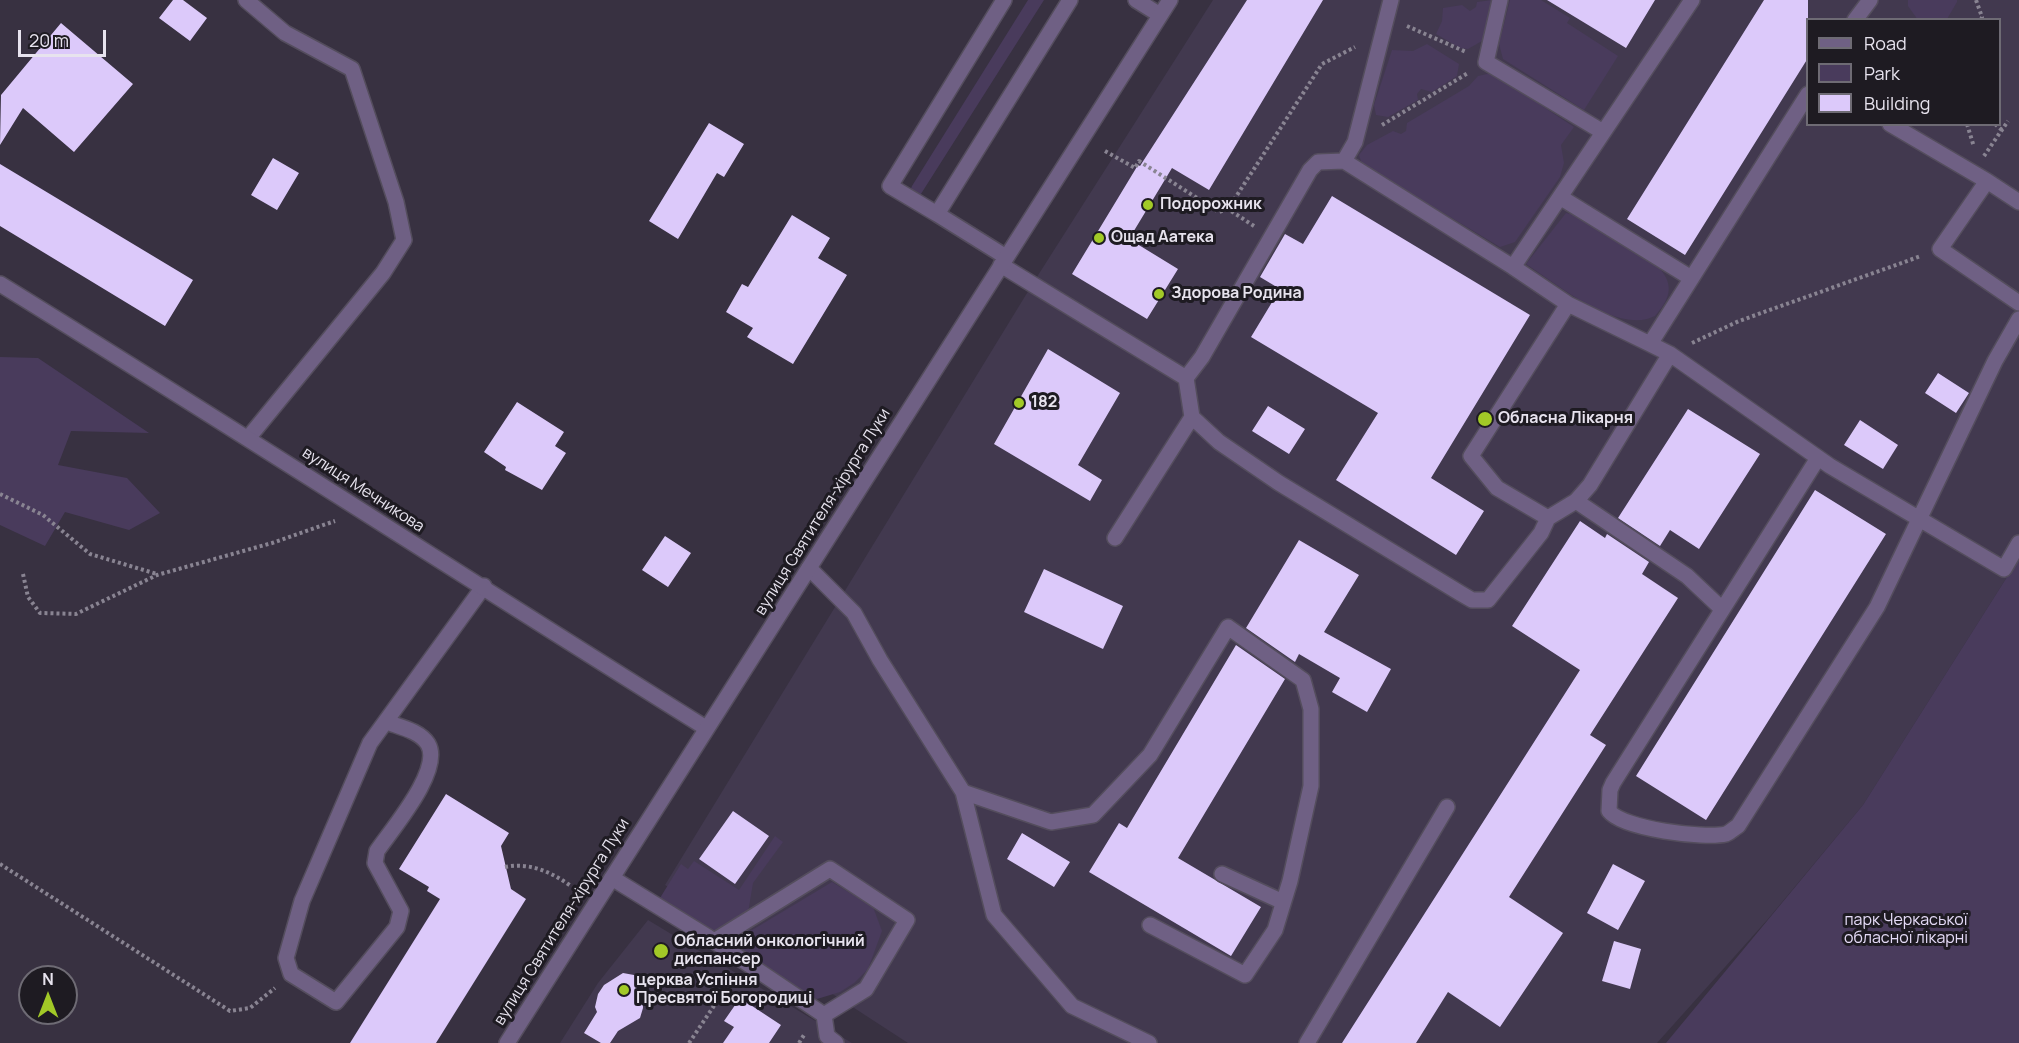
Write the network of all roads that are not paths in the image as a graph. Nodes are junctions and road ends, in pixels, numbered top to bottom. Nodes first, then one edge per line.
1 (246, 0) edge
2 (1004, 0) edge
3 (1070, 0) edge
4 (1136, 0) edge
5 (1170, 0) edge
6 (1391, 0) edge
7 (1500, 0) edge
8 (1692, 0) edge
9 (1870, 0) edge
10 (1160, 15) junction
11 (1856, 18) edge
12 (1806, 97) edge
13 (1893, 126) edge
14 (1603, 132) junction
15 (1344, 161) junction
16 (1987, 181) junction
17 (1560, 197) junction
18 (2019, 202) edge
19 (936, 214) junction
20 (1004, 261) junction
21 (1513, 267) junction
22 (1691, 278) junction
23 (0, 284) edge
24 (2019, 303) edge
25 (1568, 304) junction
26 (2019, 319) edge
27 (1650, 345) junction
28 (1670, 354) junction
29 (1186, 378) junction
30 (1192, 417) junction
31 (249, 437) junction
32 (1818, 458) junction
33 (1576, 501) junction
34 (1548, 518) junction
35 (1920, 519) junction
36 (1115, 538) dead end
37 (2019, 543) edge
38 (809, 568) junction
39 (484, 586) junction
40 (1722, 609) junction
41 (387, 722) junction
42 (706, 728) junction
43 (963, 792) junction
44 (1447, 807) dead end
45 (1222, 874) dead end
46 (612, 878) junction
47 (1283, 902) junction
48 (1150, 925) dead end
49 (714, 941) junction
50 (824, 1015) junction
51 (507, 1043) edge
52 (836, 1043) edge
53 (1149, 1043) edge
54 (1307, 1043) edge

1 - 31 street
2 - 19 street
3 - 19 street
4 - 10 street
5 - 10 street, вулиця Святителя-хірурга Луки
6 - 15 street
7 - 14 street
8 - 14 street
9 - 11 street
10 - 20 street, вулиця Святителя-хірурга Луки
12 - 22 street
13 - 16 street
14 - 17 street
15 - 21 street
15 - 29 street
16 - 18 street
16 - 24 street
17 - 21 street
17 - 22 street
19 - 20 street
20 - 29 street
20 - 38 street, вулиця Святителя-хірурга Луки
21 - 25 street
22 - 27 street
23 - 31 street, вулиця Мечникова
25 - 27 street
25 - 34 street
26 - 35 street
27 - 28 street
28 - 32 street
28 - 33 street
29 - 30 street
30 - 34 street
30 - 36 street
31 - 39 street, вулиця Мечникова
32 - 35 street
32 - 40 street
33 - 34 street
33 - 40 street
35 - 37 street
35 - 40 street
38 - 42 street, вулиця Святителя-хірурга Луки
38 - 43 street
39 - 41 street
39 - 42 street, вулиця Мечникова
41 - 41 street
42 - 46 street, вулиця Святителя-хірурга Луки
43 - 47 street
43 - 53 street
44 - 54 street
45 - 47 street
46 - 49 street
46 - 51 street, вулиця Святителя-хірурга Луки
47 - 48 street
49 - 50 street
49 - 50 street
50 - 52 street

